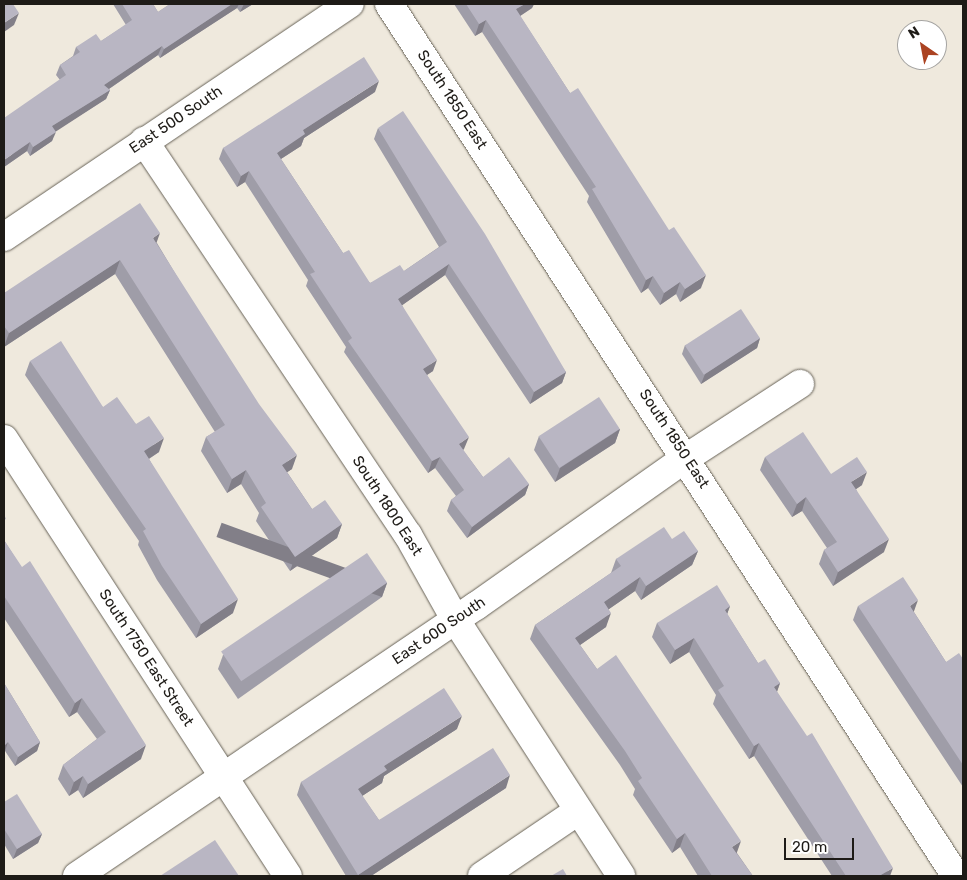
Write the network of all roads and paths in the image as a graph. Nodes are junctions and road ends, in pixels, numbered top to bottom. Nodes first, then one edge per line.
1 (350, 4) edge
2 (389, 4) edge
3 (144, 141) junction
4 (4, 237) edge
5 (800, 384) dead end
6 (4, 439) edge
7 (686, 458) junction
8 (455, 620) junction
9 (224, 778) junction
10 (578, 811) junction
11 (77, 876) edge
12 (288, 876) edge
13 (482, 876) edge
14 (621, 876) edge
15 (956, 876) edge

1 - 3 street, East 500 South
2 - 7 street, South 1850 East
3 - 4 street, East 500 South
3 - 8 street, South 1800 East
5 - 7 street, East 600 South
6 - 9 street, South 1750 East Street
7 - 8 street, East 600 South
7 - 15 street, South 1850 East
8 - 9 street, East 600 South
8 - 10 street, South 1800 East
9 - 11 street, East 600 South
9 - 12 street, South 1750 East Street
10 - 13 street
10 - 14 street, South 1800 East

